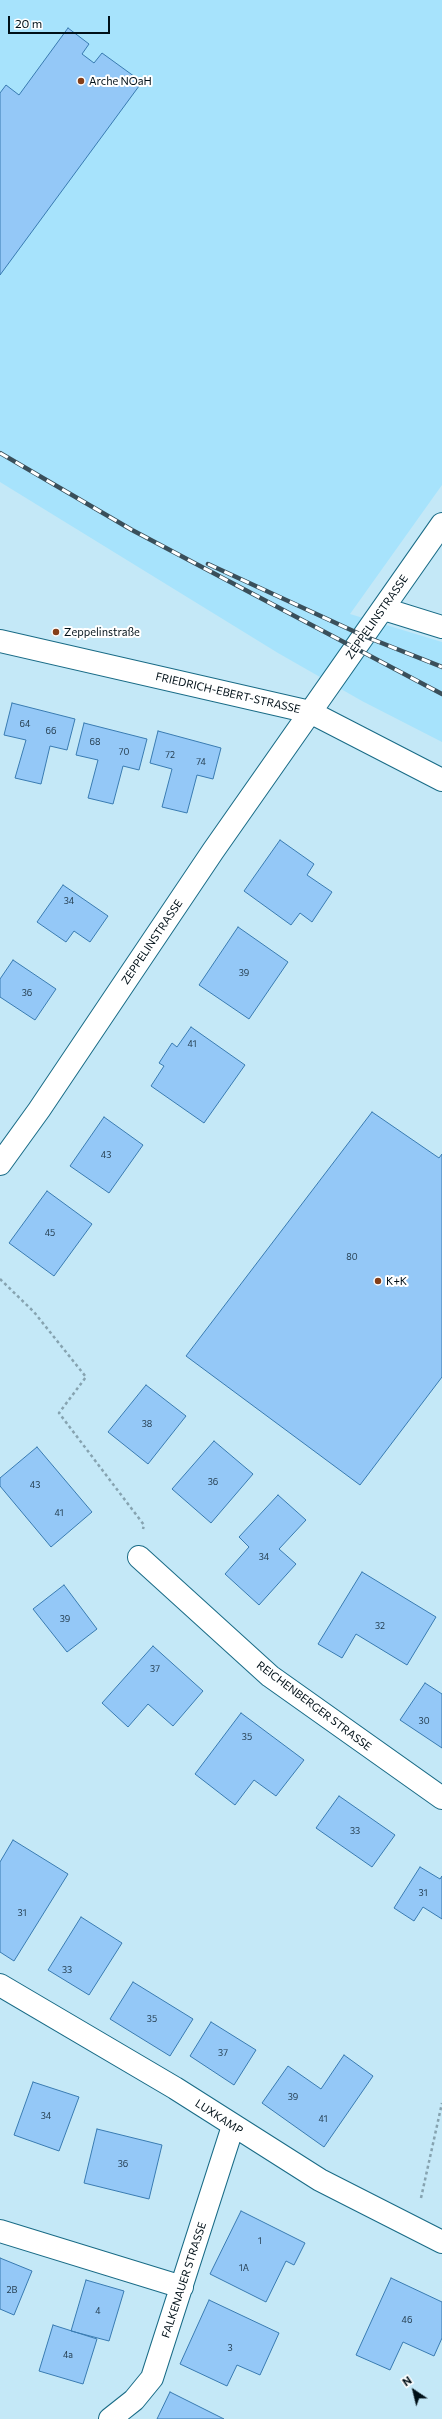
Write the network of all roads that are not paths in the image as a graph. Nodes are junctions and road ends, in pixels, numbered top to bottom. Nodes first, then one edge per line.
1 (442, 524) edge
2 (384, 608) junction
3 (442, 627) edge
4 (0, 641) edge
5 (310, 712) junction
6 (442, 780) edge
7 (0, 1164) edge
8 (139, 1557) road end
9 (442, 1798) edge
10 (0, 1985) edge
11 (233, 2126) junction
12 (0, 2231) edge
13 (442, 2242) edge
14 (182, 2287) junction
15 (110, 2419) edge

1 - 2 street, ZEPPELINSTRASSE
2 - 3 street
2 - 5 street, ZEPPELINSTRASSE
4 - 5 street, FRIEDRICH-EBERT-STRASSE
5 - 6 street, FRIEDRICH-EBERT-STRASSE
5 - 7 street, ZEPPELINSTRASSE
8 - 9 street, REICHENBERGER STRASSE
10 - 11 street, LUXKAMP
11 - 13 street, LUXKAMP
11 - 14 street, FALKENAUER STRASSE
12 - 14 street
14 - 15 street, FALKENAUER STRASSE

